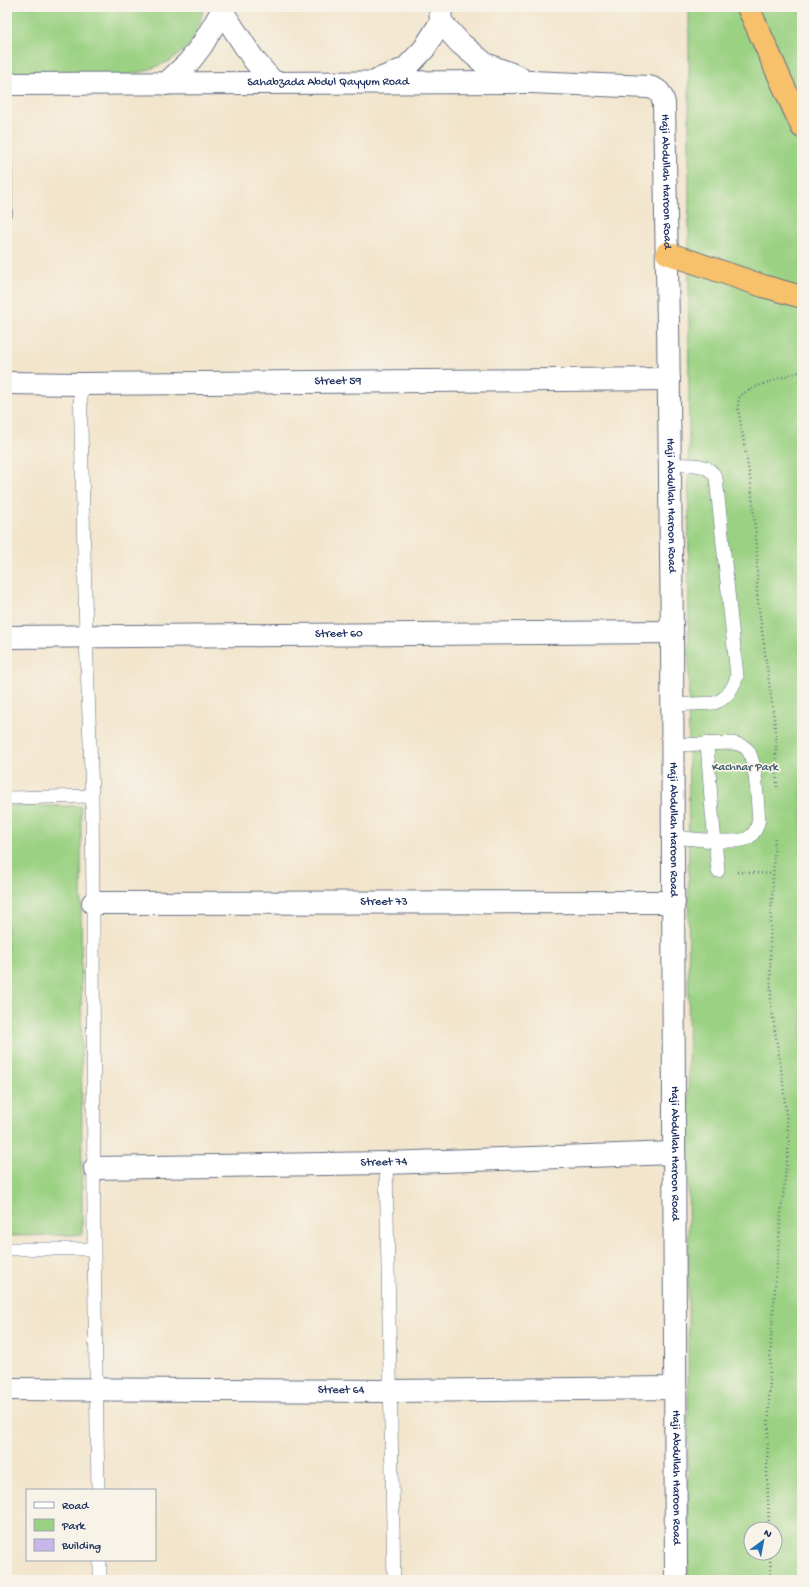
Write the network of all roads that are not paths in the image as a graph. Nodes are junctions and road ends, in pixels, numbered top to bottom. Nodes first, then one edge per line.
1 (748, 7) edge
2 (222, 9) edge
3 (440, 14) edge
4 (531, 82) junction
5 (274, 83) junction
6 (369, 83) junction
7 (7, 84) edge
8 (166, 84) junction
9 (648, 87) joint
10 (802, 126) edge
11 (667, 253) junction
12 (802, 297) edge
13 (669, 379) junction
14 (7, 383) edge
15 (80, 384) junction
16 (670, 465) junction
17 (672, 632) junction
18 (7, 636) edge
19 (86, 636) junction
20 (672, 705) junction
21 (707, 743) junction
22 (672, 745) junction
23 (92, 796) junction
24 (7, 798) edge
25 (673, 837) junction
26 (715, 841) junction
27 (718, 871) road end
28 (674, 902) junction
29 (94, 903) junction
30 (674, 1153) junction
31 (386, 1163) junction
32 (94, 1168) junction
33 (7, 1249) edge
34 (94, 1249) junction
35 (674, 1388) junction
36 (7, 1389) edge
37 (96, 1390) junction
38 (391, 1390) junction
39 (98, 1489) edge
40 (100, 1561) edge
41 (100, 1580) edge
42 (394, 1580) edge
43 (676, 1580) edge

1 - 10 highway
2 - 5 street
2 - 8 street
3 - 4 street
3 - 6 street
4 - 6 street, Sahabzada Abdul Qayyum Road
4 - 9 street, Sahabzada Abdul Qayyum Road
5 - 6 street, Sahabzada Abdul Qayyum Road
5 - 8 street, Sahabzada Abdul Qayyum Road
7 - 8 street, Sahabzada Abdul Qayyum Road
9 - 11 street, Haji Abdullah Haroon Road
11 - 12 highway
11 - 13 street, Haji Abdullah Haroon Road
13 - 15 street, Street 59
13 - 16 street, Haji Abdullah Haroon Road
14 - 15 street, Street 59
15 - 19 lane
16 - 17 street, Haji Abdullah Haroon Road
16 - 20 lane
17 - 19 street, Street 60
17 - 20 street, Haji Abdullah Haroon Road
18 - 19 street, Street 60
19 - 23 lane
20 - 22 street, Haji Abdullah Haroon Road
21 - 22 lane
21 - 26 lane
21 - 26 lane
22 - 25 street, Haji Abdullah Haroon Road
23 - 24 lane
23 - 29 lane
25 - 26 lane
25 - 28 street, Haji Abdullah Haroon Road
26 - 27 lane
28 - 29 street, Street 73
28 - 30 street, Haji Abdullah Haroon Road
29 - 32 lane
30 - 31 street, Street 74
30 - 35 street, Haji Abdullah Haroon Road
31 - 32 street, Street 74
31 - 38 lane
32 - 34 lane
33 - 34 lane
34 - 37 lane
35 - 38 street, Street 64
35 - 43 street, Haji Abdullah Haroon Road
36 - 37 street, Street 64
37 - 38 street, Street 64
37 - 39 lane
38 - 42 lane
40 - 41 lane

